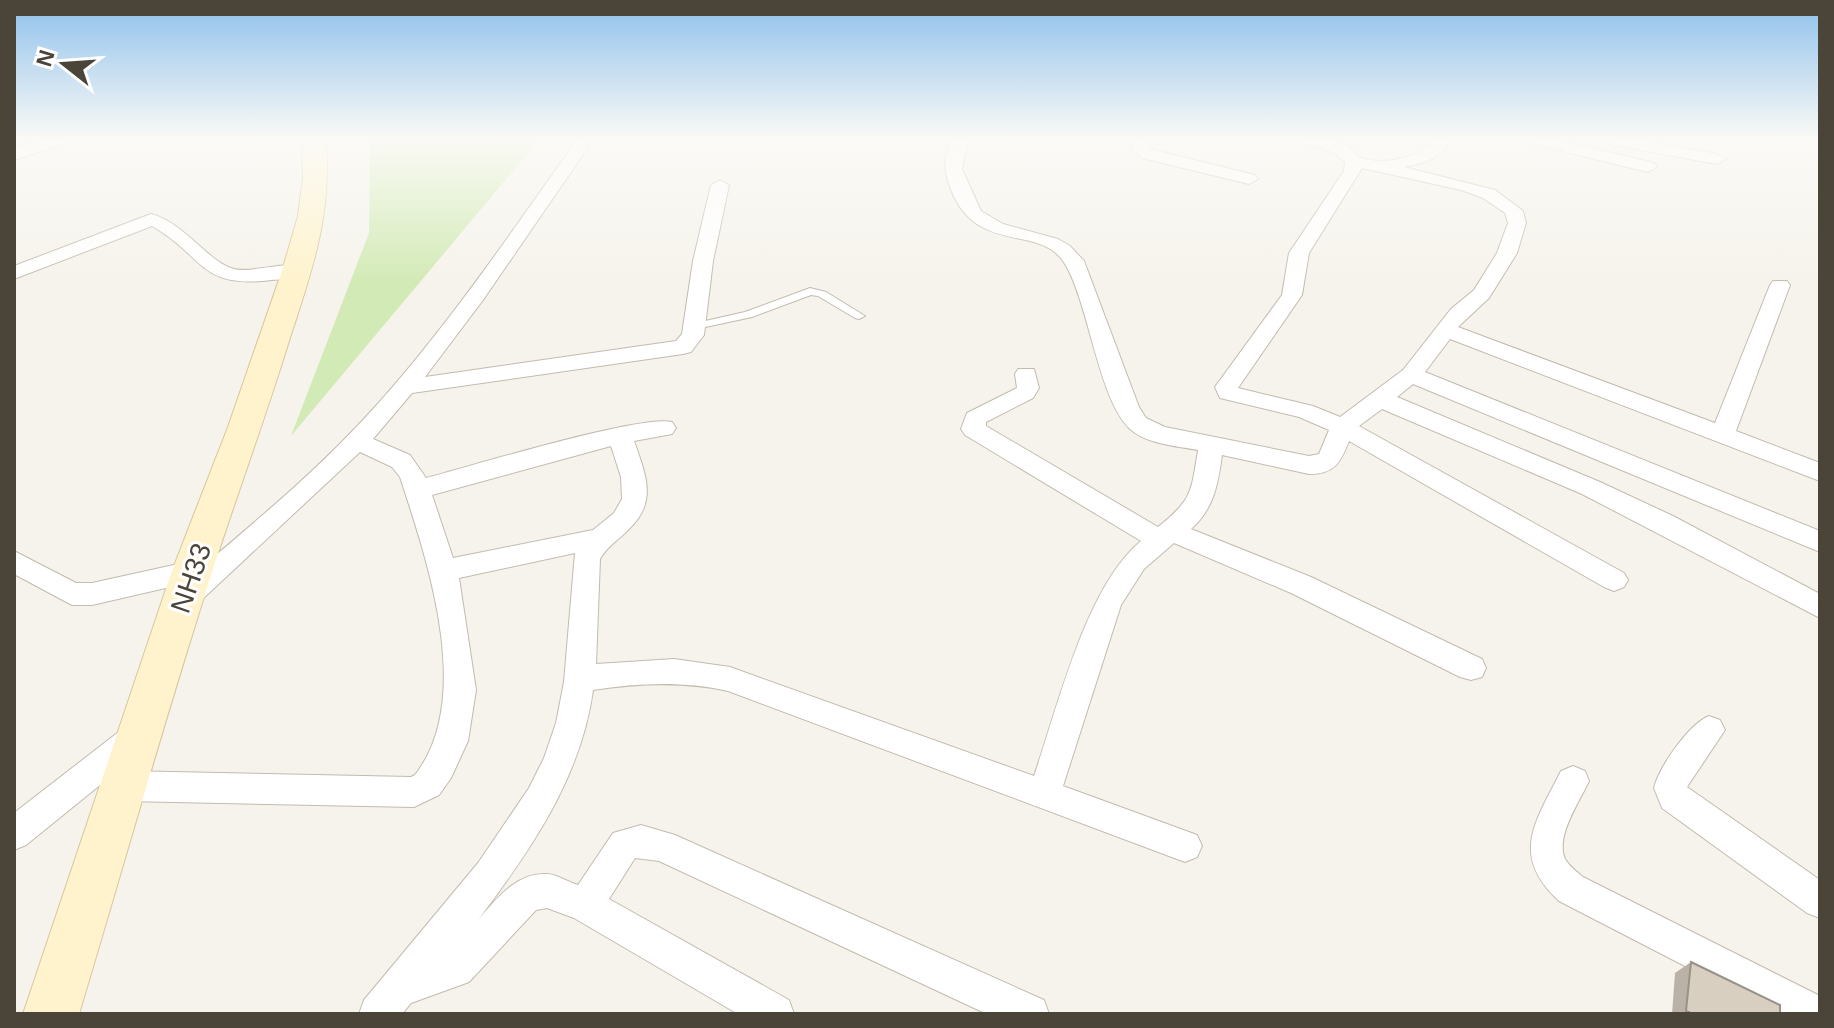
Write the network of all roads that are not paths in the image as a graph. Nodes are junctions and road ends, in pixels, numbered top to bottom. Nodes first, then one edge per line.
1 (315, 188) edge
2 (551, 188) edge
3 (719, 188) edge
4 (960, 188) edge
5 (1342, 188) edge
6 (1464, 188) edge
7 (297, 271) junction
8 (14, 273) edge
9 (1780, 285) dead end
10 (859, 316) dead end
11 (696, 326) junction
12 (1446, 330) junction
13 (1026, 374) dead end
14 (1411, 375) junction
15 (405, 387) junction
16 (1380, 399) junction
17 (1342, 427) junction
18 (664, 428) dead end
19 (1723, 434) junction
20 (620, 436) junction
21 (356, 442) junction
22 (1211, 446) junction
23 (1820, 472) edge
24 (419, 489) junction
25 (1167, 537) junction
26 (600, 539) junction
27 (1820, 542) edge
28 (14, 561) edge
29 (444, 571) junction
30 (1614, 580) dead end
31 (187, 585) junction
32 (1820, 607) edge
33 (1471, 668) dead end
34 (581, 679) junction
35 (1709, 730) dead end
36 (141, 732) junction
37 (1573, 781) dead end
38 (125, 786) junction
39 (1044, 795) junction
40 (14, 834) edge
41 (1185, 846) dead end
42 (1820, 901) edge
43 (585, 905) junction
44 (389, 1000) edge
45 (51, 1014) edge
46 (775, 1014) edge
47 (1030, 1014) edge
48 (1814, 1014) edge

1 - 7 main road, NH33
2 - 15 street
3 - 11 street
4 - 22 street
5 - 17 street
6 - 12 street
7 - 8 street
7 - 31 main road, NH33
9 - 19 street
10 - 11 lane
11 - 15 street
12 - 14 street
12 - 19 street
13 - 25 street
14 - 16 street
14 - 27 street
15 - 21 street
16 - 17 street
16 - 32 street
17 - 22 street
17 - 30 street
18 - 20 street
19 - 23 street
20 - 24 street
20 - 26 street
21 - 24 street
21 - 31 street
22 - 25 street
24 - 29 street
25 - 33 street
25 - 39 street
26 - 29 street
26 - 34 street
28 - 31 street
29 - 38 street
31 - 36 main road, NH33
34 - 39 street
34 - 44 street
35 - 42 street
36 - 38 main road, NH33
36 - 40 street
37 - 48 street
38 - 45 main road, NH33
39 - 41 street
43 - 44 street
43 - 46 street
43 - 47 street

